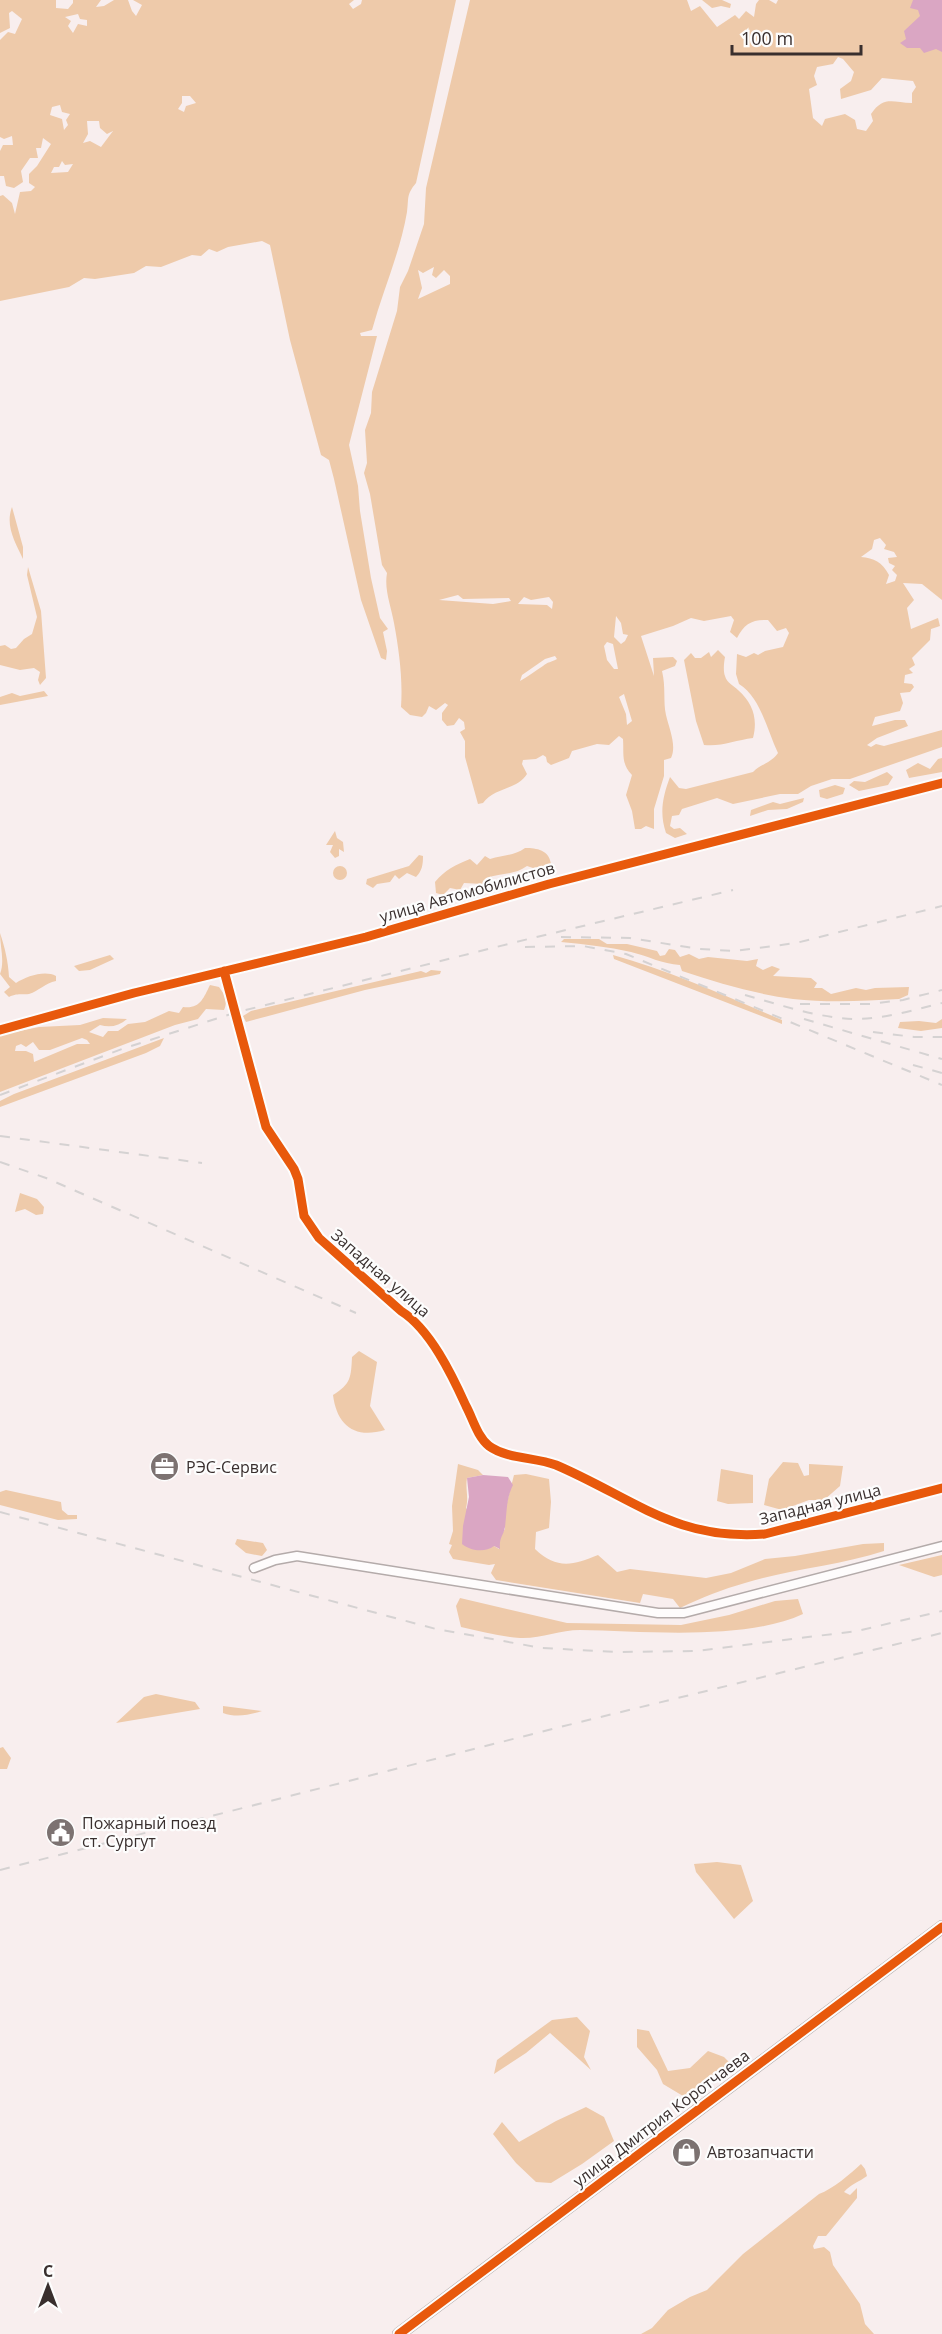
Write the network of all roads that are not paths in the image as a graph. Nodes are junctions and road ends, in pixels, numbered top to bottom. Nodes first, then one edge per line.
1 (942, 783) edge
2 (224, 971) junction
3 (0, 1030) edge
4 (942, 1488) edge
5 (942, 1545) edge
6 (254, 1568) dead end
7 (942, 1927) edge
8 (399, 2334) edge

1 - 2 street, улица Автомобилистов
2 - 3 street, улица Автомобилистов
2 - 4 street, Западная улица
5 - 6 street
7 - 8 street, улица Дмитрия Коротчаева

